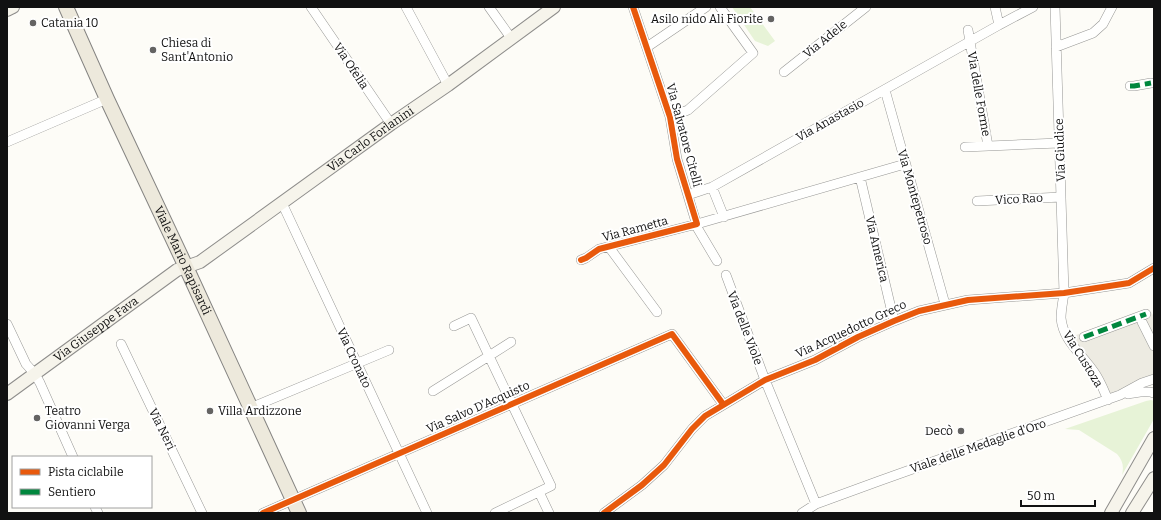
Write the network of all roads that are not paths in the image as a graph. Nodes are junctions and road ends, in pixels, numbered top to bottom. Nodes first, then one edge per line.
1 (13, 7) edge
2 (66, 7) edge
3 (311, 7) edge
4 (406, 7) edge
5 (489, 7) edge
6 (554, 7) edge
7 (633, 7) edge
8 (706, 7) edge
9 (720, 7) edge
10 (866, 7) edge
11 (996, 7) edge
12 (1033, 7) edge
13 (1055, 7) edge
14 (1112, 7) edge
15 (7, 10) edge
16 (999, 25) junction
17 (968, 30) dead end
18 (512, 38) junction
19 (970, 42) junction
20 (647, 47) junction
21 (1056, 47) junction
22 (784, 72) dead end
23 (1151, 83) dead end
24 (448, 86) junction
25 (1130, 86) dead end
26 (885, 90) junction
27 (108, 99) junction
28 (670, 117) junction
29 (391, 124) junction
30 (7, 142) edge
31 (1060, 143) junction
32 (988, 146) junction
33 (965, 147) dead end
34 (905, 164) junction
35 (860, 177) junction
36 (712, 187) junction
37 (688, 195) junction
38 (1061, 197) junction
39 (977, 202) dead end
40 (282, 203) junction
41 (724, 217) junction
42 (697, 224) junction
43 (609, 247) junction
44 (580, 260) dead end
45 (718, 261) dead end
46 (186, 267) junction
47 (1154, 268) edge
48 (726, 275) dead end
49 (1064, 293) junction
50 (945, 304) junction
51 (657, 312) dead end
52 (894, 320) junction
53 (7, 324) edge
54 (454, 326) dead end
55 (1084, 337) dead end
56 (511, 342) dead end
57 (121, 344) dead end
58 (1154, 346) edge
59 (389, 350) dead end
60 (489, 356) junction
61 (356, 364) junction
62 (35, 374) junction
63 (1154, 379) edge
64 (765, 380) junction
65 (433, 391) dead end
66 (1154, 393) edge
67 (7, 394) edge
68 (1120, 395) junction
69 (1108, 400) junction
70 (512, 403) junction
71 (723, 404) junction
72 (250, 408) junction
73 (1154, 438) edge
74 (399, 454) junction
75 (73, 456) edge
76 (1154, 479) edge
77 (539, 492) junction
78 (292, 500) junction
79 (816, 504) junction
80 (202, 513) edge
81 (262, 513) edge
82 (299, 513) edge
83 (427, 513) edge
84 (495, 513) edge
85 (549, 513) edge
86 (604, 513) edge
87 (802, 513) edge
88 (1111, 513) edge
89 (1132, 513) edge

1 - 15 street
2 - 27 main road, Viale Mario Rapisardi
3 - 29 street, Via Ofelia
4 - 24 street
5 - 18 street
6 - 18 street, Via Carlo Forlanini
7 - 20 street, Via Salvatore Citelli
8 - 20 street
9 - 28 street
10 - 22 street, Via Adele
11 - 16 street
12 - 16 street, Via Anastasio
13 - 21 street, Via Giudice
14 - 21 street
16 - 19 street, Via Anastasio
17 - 19 street
18 - 24 street, Via Carlo Forlanini
19 - 26 street, Via Anastasio
19 - 32 street, Via delle Forme
20 - 28 street, Via Salvatore Citelli
21 - 31 street, Via Giudice
23 - 25 street
24 - 29 street, Via Carlo Forlanini
26 - 34 street, Via Montepetroso
26 - 36 street, Via Anastasio
27 - 30 street
27 - 46 main road, Viale Mario Rapisardi
28 - 37 street, Via Salvatore Citelli
29 - 40 street, Via Carlo Forlanini
31 - 32 street
31 - 38 street, Via Giudice
32 - 33 street
34 - 35 street, Via Rametta
34 - 50 street, Via Montepetroso
35 - 41 street, Via Rametta
35 - 52 street, Via America
36 - 37 street, Via Anastasio
36 - 41 street
37 - 42 street, Via Salvatore Citelli
38 - 39 street, Vico Rao
38 - 49 street, Via Giudice
40 - 46 street, Via Carlo Forlanini
40 - 61 street, Via Cronato
41 - 42 street, Via Rametta
42 - 43 street, Via Rametta
42 - 45 street
43 - 44 street, Via Rametta
43 - 51 street
46 - 62 street, Via Giuseppe Fava
46 - 72 main road, Viale Mario Rapisardi
47 - 49 street, Via Acquedotto Greco
48 - 64 street, Via delle Viole
49 - 50 street, Via Acquedotto Greco
49 - 69 street, Via Custoza
50 - 52 street, Via Acquedotto Greco
52 - 64 street, Via Acquedotto Greco
53 - 62 street
54 - 60 street
55 - 58 street
56 - 60 street
57 - 80 street, Via Neri
59 - 61 street
60 - 65 street
60 - 70 street
61 - 72 street
61 - 74 street, Via Cronato
62 - 67 street, Via Giuseppe Fava
62 - 75 street
63 - 68 street, Viale delle Medaglie d'Oro
64 - 71 street, Via Acquedotto Greco
64 - 79 street, Via delle Viole
66 - 68 street
68 - 69 street, Viale delle Medaglie d'Oro
69 - 79 street, Viale delle Medaglie d'Oro
70 - 71 street, Via Salvo D'Acquisto
70 - 74 street, Via Salvo D'Acquisto
70 - 77 street
71 - 86 street, Via Acquedotto Greco
72 - 78 main road, Viale Mario Rapisardi
73 - 88 street
74 - 78 street, Via Salvo D'Acquisto
74 - 83 street, Via Cronato
76 - 89 street
77 - 84 street
77 - 85 street
78 - 81 street, Via Salvo D'Acquisto
78 - 82 main road, Viale Mario Rapisardi
79 - 87 street, Viale delle Medaglie d'Oro

